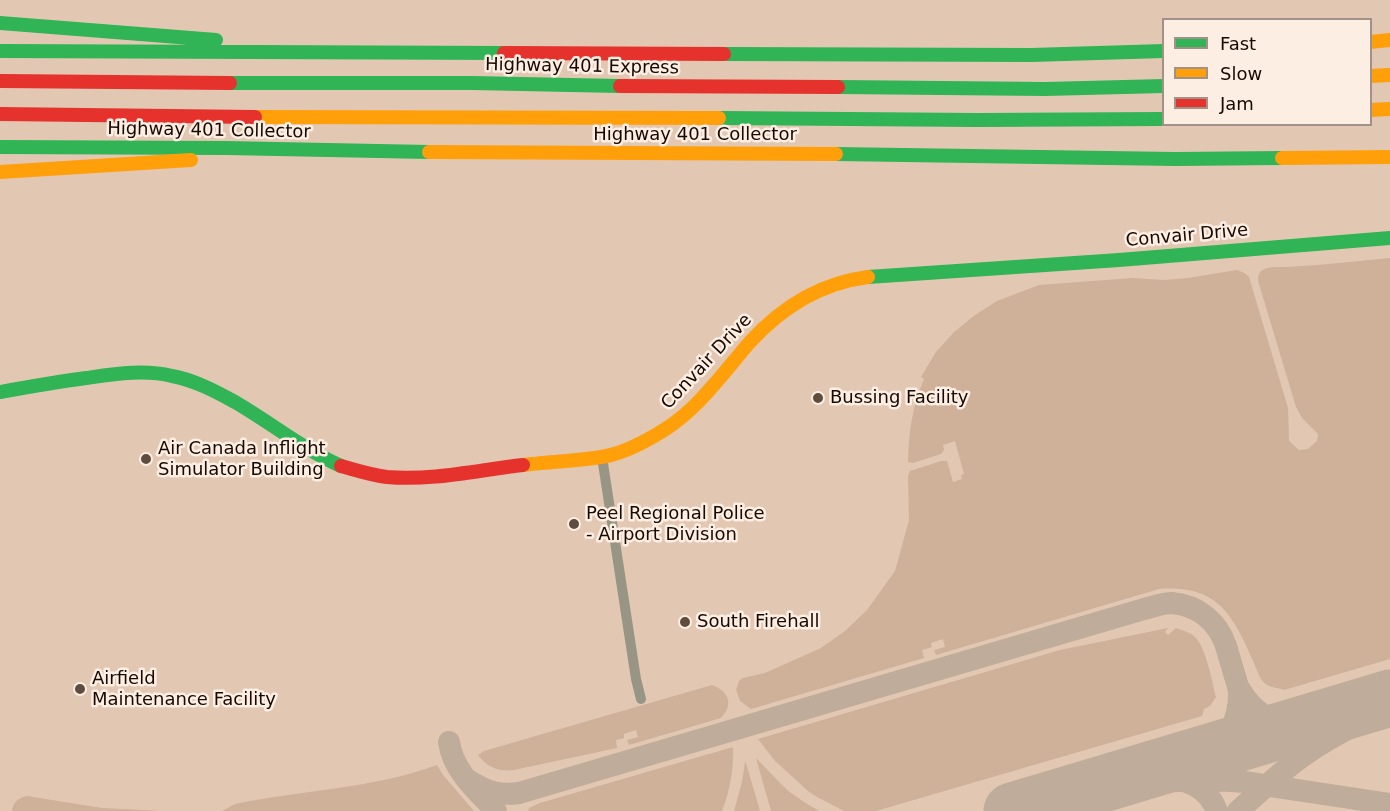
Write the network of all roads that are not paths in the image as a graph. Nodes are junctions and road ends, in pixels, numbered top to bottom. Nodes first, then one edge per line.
1 (0, 23) edge
2 (1390, 40) edge
3 (1372, 42) edge
4 (0, 51) edge
5 (317, 51) junction
6 (1162, 51) edge
7 (1390, 75) edge
8 (1372, 76) edge
9 (0, 81) edge
10 (1162, 86) edge
11 (1390, 109) edge
12 (1372, 110) edge
13 (0, 114) edge
14 (1162, 119) edge
15 (0, 147) edge
16 (337, 151) junction
17 (1390, 157) edge
18 (0, 172) edge
19 (1390, 238) edge
20 (0, 392) edge
21 (602, 457) junction
22 (641, 699) dead end

1 - 5 main road
2 - 3 main road
4 - 5 main road
5 - 6 main road
7 - 8 main road
9 - 10 main road, Highway 401 Express
11 - 12 main road
13 - 14 main road
15 - 16 main road, Highway 401 Collector
16 - 17 main road, Highway 401 Collector
16 - 18 main road
19 - 21 main road, Convair Drive
20 - 21 main road, Convair Drive
21 - 22 street

